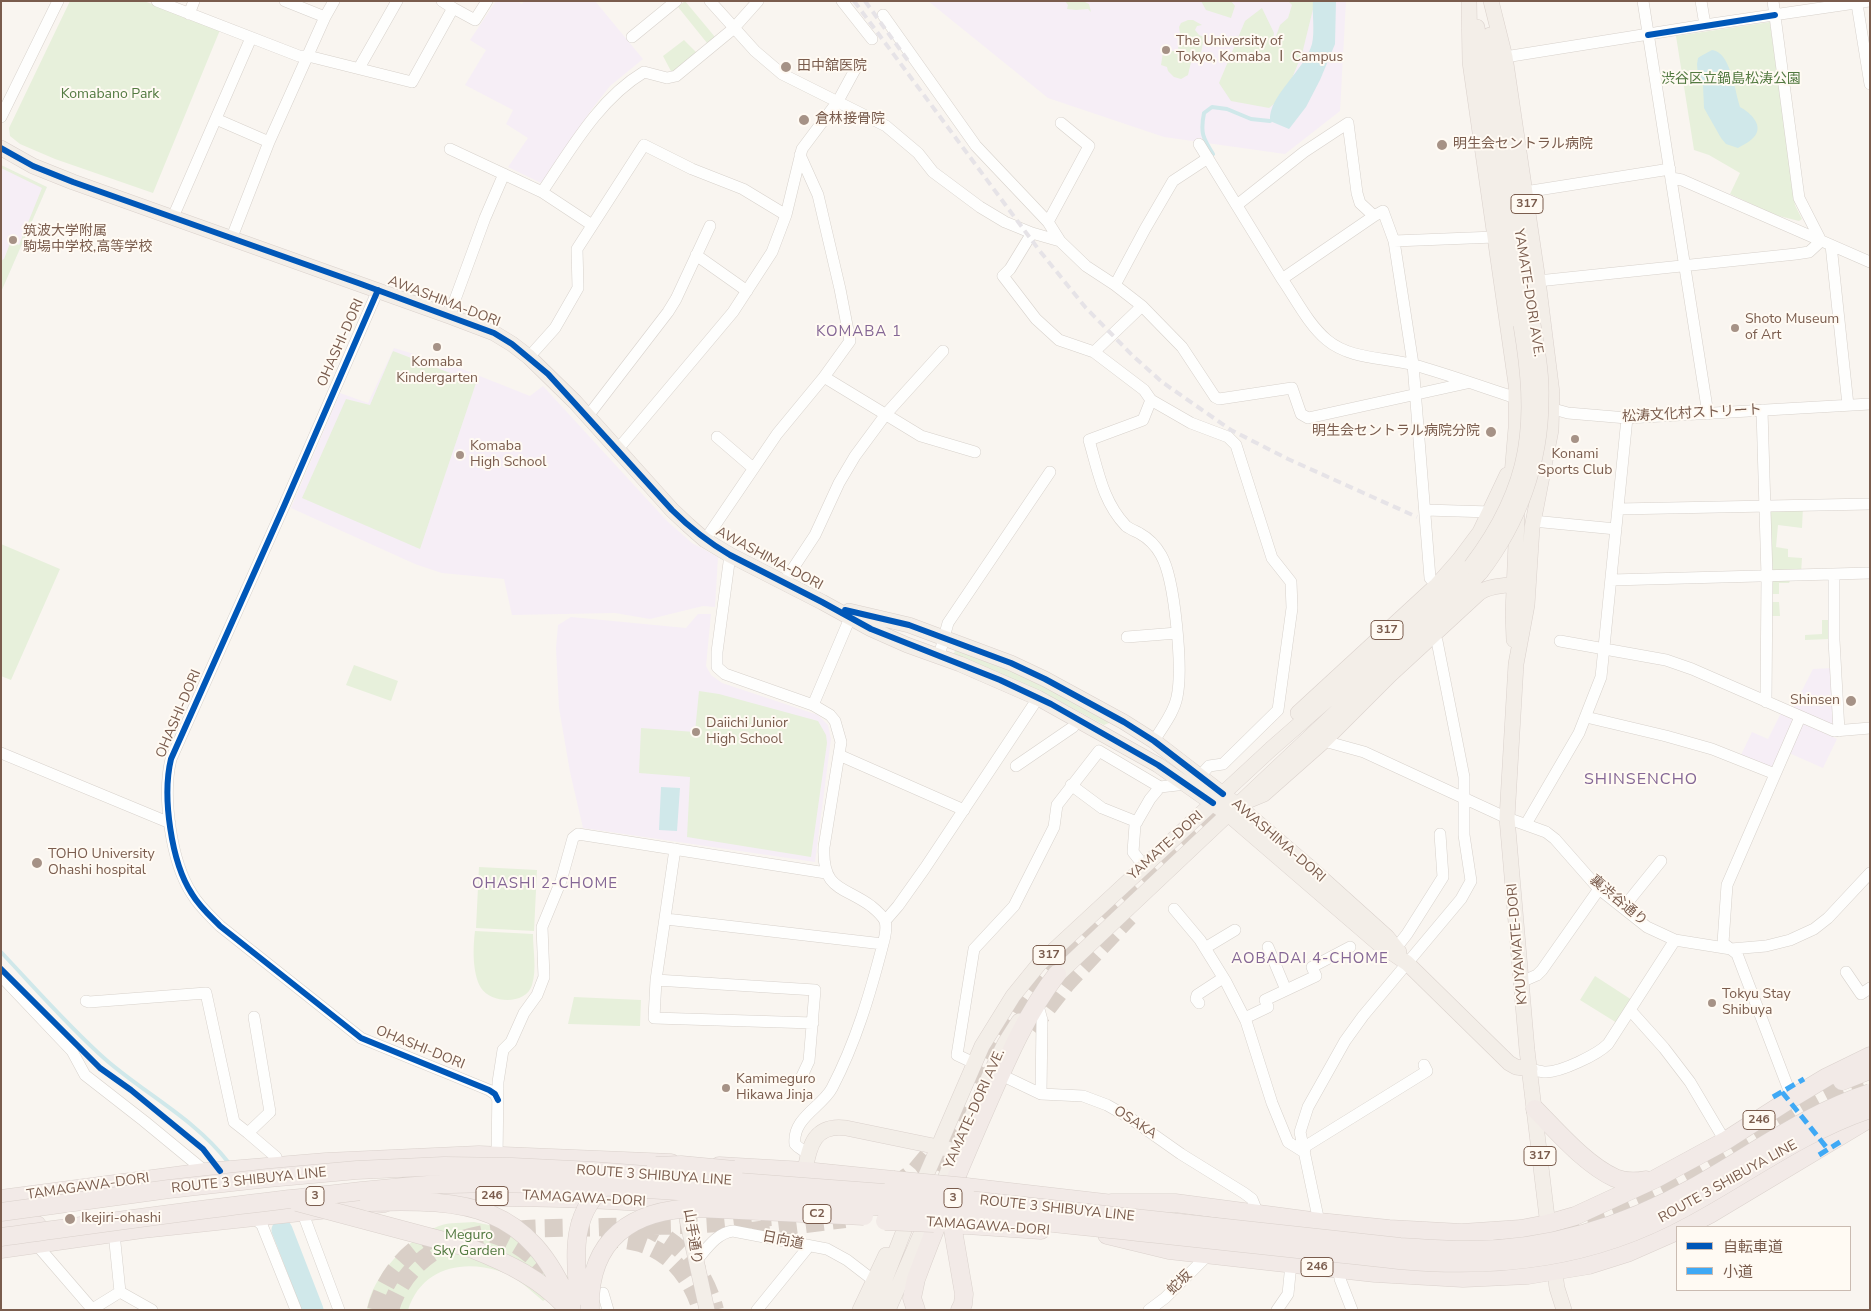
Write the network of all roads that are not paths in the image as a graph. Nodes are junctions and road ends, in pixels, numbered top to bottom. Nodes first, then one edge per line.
1 (58, 1) edge
2 (157, 1) edge
3 (194, 1) edge
4 (284, 1) edge
5 (334, 1) edge
6 (397, 1) edge
7 (442, 1) edge
8 (487, 1) edge
9 (676, 1) edge
10 (710, 1) edge
11 (758, 1) edge
12 (842, 1) edge
13 (1469, 1) edge
14 (1473, 1) edge
15 (1485, 1) edge
16 (1491, 1) edge
17 (1643, 1) edge
18 (1701, 1) edge
19 (1772, 1) edge
20 (1870, 1) edge
21 (1857, 4) junction
22 (453, 8) junction
23 (189, 14) junction
24 (883, 15) dead end
25 (1775, 15) junction
26 (325, 17) junction
27 (1705, 25) junction
28 (733, 29) junction
29 (1648, 35) junction
30 (632, 37) dead end
31 (251, 38) junction
32 (872, 39) dead end
33 (308, 56) junction
34 (1505, 57) junction
35 (857, 66) dead end
36 (359, 68) junction
37 (1870, 84) edge
38 (838, 101) junction
39 (1, 117) edge
40 (216, 119) junction
41 (1061, 123) dead end
42 (269, 142) junction
43 (1199, 144) dead end
44 (1, 148) edge
45 (450, 149) dead end
46 (800, 154) junction
47 (1208, 158) junction
48 (1671, 173) junction
49 (504, 174) junction
50 (542, 192) junction
51 (1525, 192) junction
52 (1236, 204) junction
53 (786, 215) junction
54 (1374, 216) junction
55 (173, 217) junction
56 (1048, 222) junction
57 (592, 225) junction
58 (710, 226) dead end
59 (1032, 233) junction
60 (232, 237) junction
61 (1495, 237) junction
62 (1060, 241) junction
63 (1394, 241) junction
64 (1826, 243) junction
65 (696, 254) junction
66 (1870, 262) edge
67 (1686, 265) junction
68 (1282, 279) junction
69 (1538, 281) junction
70 (1115, 285) junction
71 (378, 290) junction
72 (747, 291) junction
73 (1142, 306) junction
74 (449, 316) junction
75 (1527, 324) junction
76 (943, 351) dead end
77 (1094, 352) junction
78 (529, 357) junction
79 (1413, 364) junction
80 (824, 377) junction
81 (1467, 383) junction
82 (1416, 394) junction
83 (1517, 398) junction
84 (1151, 400) junction
85 (1870, 404) edge
86 (1848, 405) junction
87 (1553, 409) junction
88 (1762, 410) junction
89 (886, 414) junction
90 (1708, 414) junction
91 (588, 416) junction
92 (1627, 418) junction
93 (717, 437) dead end
94 (618, 449) junction
95 (976, 452) dead end
96 (753, 468) junction
97 (1050, 472) dead end
98 (1512, 475) junction
99 (1870, 504) edge
100 (1765, 505) junction
101 (1618, 509) junction
102 (1425, 510) junction
103 (1491, 512) junction
104 (1533, 525) junction
105 (1616, 529) junction
106 (705, 540) junction
107 (730, 555) junction
108 (1476, 569) junction
109 (1870, 573) edge
110 (1834, 574) junction
111 (1767, 576) junction
112 (1611, 580) junction
113 (784, 582) junction
114 (1515, 584) junction
115 (1437, 585) junction
116 (833, 608) junction
117 (850, 618) junction
118 (1177, 633) junction
119 (1432, 635) junction
120 (1127, 637) dead end
121 (944, 638) junction
122 (1560, 640) dead end
123 (1604, 649) junction
124 (939, 656) junction
125 (1516, 664) junction
126 (1038, 698) junction
127 (1766, 702) junction
128 (813, 705) junction
129 (1586, 717) junction
130 (1800, 717) junction
131 (1078, 719) junction
132 (1870, 728) edge
133 (1840, 731) junction
134 (1154, 741) junction
135 (1324, 741) junction
136 (1, 753) edge
137 (839, 754) junction
138 (1016, 766) dead end
139 (1244, 774) junction
140 (1775, 774) junction
141 (1200, 776) junction
142 (1071, 784) junction
143 (1186, 784) junction
144 (1160, 787) junction
145 (1464, 797) junction
146 (1218, 798) junction
147 (964, 810) junction
148 (1232, 810) junction
149 (1507, 818) junction
150 (1137, 822) junction
151 (170, 823) junction
152 (1526, 824) junction
153 (1440, 834) dead end
154 (675, 848) junction
155 (1661, 861) dead end
156 (1144, 866) junction
157 (826, 872) junction
158 (1870, 873) edge
159 (1599, 889) junction
160 (1623, 908) junction
161 (1174, 909) dead end
162 (666, 919) junction
163 (885, 921) junction
164 (1235, 930) dead end
165 (1675, 940) junction
166 (884, 944) junction
167 (1268, 947) dead end
168 (1350, 947) dead end
169 (1205, 948) junction
170 (1396, 948) junction
171 (1730, 949) junction
172 (1407, 963) junction
173 (1846, 972) dead end
174 (1057, 974) junction
175 (1, 976) edge
176 (1223, 978) junction
177 (656, 980) junction
178 (1521, 982) junction
179 (1870, 988) edge
180 (1286, 990) junction
181 (86, 1001) dead end
182 (1037, 1002) junction
183 (1199, 1003) dead end
184 (1630, 1010) junction
185 (254, 1017) dead end
186 (1245, 1018) junction
187 (813, 1023) junction
188 (1868, 1060) edge
189 (974, 1064) junction
190 (1424, 1065) dead end
191 (1530, 1069) junction
192 (996, 1072) junction
193 (802, 1076) dead end
194 (1870, 1093) edge
195 (1041, 1094) junction
196 (1792, 1098) junction
197 (498, 1100) junction
198 (1870, 1109) edge
199 (1535, 1110) junction
200 (1870, 1118) edge
201 (248, 1133) junction
202 (1725, 1141) junction
203 (938, 1147) junction
204 (956, 1151) junction
205 (1304, 1152) junction
206 (497, 1155) junction
207 (807, 1163) junction
208 (687, 1164) junction
209 (277, 1167) junction
210 (206, 1172) junction
211 (1657, 1181) junction
212 (497, 1196) junction
213 (1, 1199) edge
214 (1111, 1204) junction
215 (687, 1205) junction
216 (30, 1208) junction
217 (1174, 1210) dead end
218 (299, 1211) junction
219 (1, 1212) edge
220 (1090, 1212) junction
221 (1258, 1214) junction
222 (258, 1216) junction
223 (974, 1216) junction
224 (1319, 1222) junction
225 (952, 1224) junction
226 (1547, 1224) junction
227 (1687, 1226) edge
228 (1, 1227) edge
229 (116, 1227) junction
230 (142, 1229) junction
231 (1676, 1231) edge
232 (1107, 1235) junction
233 (1, 1237) edge
234 (1168, 1243) dead end
235 (36, 1244) junction
236 (808, 1246) junction
237 (1, 1249) edge
238 (1209, 1254) junction
239 (695, 1262) junction
240 (1291, 1264) junction
241 (1340, 1269) junction
242 (1554, 1272) junction
243 (879, 1282) junction
244 (120, 1292) junction
245 (603, 1293) dead end
246 (92, 1309) edge
247 (152, 1310) edge
248 (296, 1310) edge
249 (339, 1310) edge
250 (570, 1310) edge
251 (581, 1310) edge
252 (590, 1310) edge
253 (608, 1310) edge
254 (708, 1310) edge
255 (757, 1310) edge
256 (860, 1310) edge
257 (873, 1310) edge
258 (888, 1310) edge
259 (916, 1310) edge
260 (960, 1310) edge
261 (1149, 1310) edge
262 (1277, 1310) edge
263 (1352, 1310) edge
264 (1564, 1310) edge

1 - 39 street
2 - 23 street
3 - 23 street
4 - 26 street
5 - 26 street
6 - 36 street
7 - 22 street
8 - 22 street
9 - 30 street
10 - 28 street
11 - 28 street
12 - 32 street
13 - 61 main road, 317
14 - 75 main road, YAMATE-DORI AVE. / 317
15 - 75 main road, YAMATE-DORI AVE. / 317
16 - 34 main road, 317
17 - 29 street
18 - 27 street
19 - 25 street
20 - 21 street
21 - 25 street
21 - 37 street
22 - 36 street
23 - 31 street
24 - 56 street
25 - 27 street
25 - 64 street
26 - 33 street
27 - 29 street
28 - 38 street
28 - 50 street
29 - 34 street
29 - 48 street
31 - 33 street
31 - 40 street
33 - 36 street
33 - 42 street
34 - 51 main road, 317
35 - 38 street
38 - 46 street
38 - 59 street
40 - 42 street
40 - 55 street
41 - 56 street
42 - 60 street
43 - 47 street, 松涛文化村ストリート
44 - 55 main road, AWASHIMA-DORI
45 - 49 street
46 - 53 street
46 - 80 street
47 - 52 street, 松涛文化村ストリート
47 - 70 street
48 - 51 street
48 - 64 street
48 - 67 street
49 - 50 street
49 - 74 street
50 - 57 street
51 - 69 main road, 317
52 - 54 street
52 - 68 street, 松涛文化村ストリート
53 - 57 street
53 - 72 street
54 - 63 street
54 - 68 street
55 - 60 main road, AWASHIMA-DORI
56 - 62 street
57 - 78 street
58 - 65 street
59 - 62 street
59 - 77 street
60 - 71 main road, AWASHIMA-DORI
61 - 63 street
61 - 83 main road, 317
62 - 70 street
63 - 79 street
64 - 66 street
64 - 67 street
64 - 86 street
65 - 72 street
65 - 91 street
67 - 69 street
67 - 90 street
68 - 79 street, 松涛文化村ストリート
69 - 87 main road, 317
70 - 73 street
71 - 74 main road, AWASHIMA-DORI
71 - 151 street, OHASHI-DORI
72 - 94 street
73 - 77 street
73 - 82 street
74 - 78 main road, AWASHIMA-DORI
75 - 108 main road, YAMATE-DORI AVE. / 317, bridge
76 - 89 street
77 - 84 street
78 - 91 main road, AWASHIMA-DORI
79 - 81 street, 松涛文化村ストリート
79 - 82 street
80 - 89 street
80 - 96 street
81 - 82 street
81 - 83 street, 松涛文化村ストリート
82 - 102 street
83 - 87 street, 松涛文化村ストリート
83 - 98 main road, 317
84 - 118 street
84 - 141 street
85 - 86 street, 松涛文化村ストリート
86 - 88 street, 松涛文化村ストリート
87 - 92 street, 松涛文化村ストリート
87 - 104 main road, 317
88 - 90 street, 松涛文化村ストリート
88 - 100 street
89 - 95 street
89 - 113 street
90 - 92 street, 松涛文化村ストリート
91 - 94 main road, AWASHIMA-DORI
92 - 101 street
93 - 96 street
94 - 106 main road, AWASHIMA-DORI
96 - 106 street
97 - 121 street
98 - 103 main road, 317
98 - 114 main road, 317
99 - 100 street
100 - 101 street
100 - 111 street
101 - 105 street
102 - 103 street
102 - 115 street
103 - 115 main road, 317
104 - 105 street
104 - 114 main road, 317
104 - 125 main road, KYUYAMATE-DORI / 317
105 - 112 street
106 - 107 main road, AWASHIMA-DORI
107 - 113 main road, AWASHIMA-DORI
107 - 128 street
108 - 139 main road, YAMATE-DORI / 317
108 - 148 main road, YAMATE-DORI / 317
109 - 110 street
110 - 111 street
110 - 133 street
111 - 112 street
111 - 127 street
112 - 123 street
113 - 116 main road, AWASHIMA-DORI
114 - 119 main road, 317
114 - 125 main road, KYUYAMATE-DORI / 317
115 - 139 main road, 317
116 - 117 main road, AWASHIMA-DORI
116 - 121 main road, AWASHIMA-DORI
117 - 124 main road, AWASHIMA-DORI
117 - 128 street
118 - 120 street
118 - 134 street
119 - 135 main road, 317
119 - 145 street
121 - 124 street
121 - 134 main road, AWASHIMA-DORI
122 - 123 street
123 - 127 street
123 - 129 street
124 - 126 main road, AWASHIMA-DORI
125 - 149 main road, KYUYAMATE-DORI / 317
126 - 131 main road, AWASHIMA-DORI
126 - 147 street
127 - 130 street
128 - 137 street
129 - 140 street
129 - 152 street
130 - 133 street
130 - 140 street
131 - 138 street
131 - 143 main road, AWASHIMA-DORI
132 - 133 street
134 - 141 main road, AWASHIMA-DORI
135 - 145 street, 裏渋谷通り
135 - 148 main road, 317
136 - 151 street
137 - 147 street
137 - 157 street
139 - 146 main road, YAMATE-DORI / 317
140 - 171 street
141 - 146 main road, AWASHIMA-DORI
142 - 144 street
142 - 150 street
142 - 189 street
143 - 144 street
143 - 146 main road, AWASHIMA-DORI
144 - 150 street
145 - 149 street, 裏渋谷通り
145 - 172 street
146 - 148 main road, AWASHIMA-DORI
146 - 156 main road, YAMATE-DORI / 317
147 - 163 street
148 - 170 main road, AWASHIMA-DORI
148 - 172 main road, AWASHIMA-DORI
148 - 174 main road, YAMATE-DORI / 317
149 - 152 street, 裏渋谷通り
149 - 178 main road, KYUYAMATE-DORI / 317
150 - 156 street
151 - 197 street, OHASHI-DORI
152 - 159 street, 裏渋谷通り
153 - 170 street
154 - 157 street
154 - 162 street
154 - 197 street
155 - 160 street
156 - 189 main road, YAMATE-DORI / 317
157 - 163 street
158 - 171 street, 裏渋谷通り
159 - 160 street, 裏渋谷通り
159 - 178 street
160 - 165 street, 裏渋谷通り
161 - 169 street
162 - 166 street
162 - 177 street
163 - 166 street
164 - 169 street
165 - 171 street, 裏渋谷通り
165 - 184 street
166 - 207 street
167 - 180 street
168 - 180 street
169 - 176 street
170 - 172 main road, AWASHIMA-DORI
171 - 196 street
172 - 191 main road, AWASHIMA-DORI
172 - 205 street
173 - 179 street
174 - 182 highway
174 - 192 main road, YAMATE-DORI AVE. / 317
175 - 210 street
176 - 183 street
176 - 186 street
177 - 187 street
177 - 187 street
178 - 191 main road, KYUYAMATE-DORI / 317
180 - 186 street
181 - 201 street
182 - 192 highway
182 - 195 street
184 - 191 street
184 - 202 street
185 - 201 street
186 - 205 street
187 - 193 street
188 - 196 highway, 246
188 - 211 highway
189 - 203 main road, YAMATE-DORI / 317
190 - 205 street
191 - 199 main road, KYUYAMATE-DORI / 317
192 - 195 street, OSAKA
192 - 204 main road, YAMATE-DORI AVE. / 317
192 - 259 highway
194 - 220 highway, ROUTE 3 SHIBUYA LINE / 3, bridge
195 - 221 street, OSAKA
196 - 202 highway, 246
197 - 206 street
198 - 223 highway, ROUTE 3 SHIBUYA LINE / 3, bridge
199 - 211 highway, 246
199 - 226 main road, KYUYAMATE-DORI / 317
200 - 227 highway
201 - 209 street
202 - 211 highway, 246
203 - 204 main road
203 - 207 main road
203 - 243 main road, YAMATE-DORI AVE. / 317
204 - 258 main road, YAMATE-DORI AVE. / 317
205 - 224 street
206 - 208 highway, TAMAGAWA-DORI / 246
206 - 209 highway, TAMAGAWA-DORI / 246
206 - 212 street
207 - 208 highway, TAMAGAWA-DORI / 246
207 - 214 highway, TAMAGAWA-DORI / 246, bridge
208 - 215 main road, 山手通り
209 - 210 highway, TAMAGAWA-DORI / 246
210 - 213 highway, TAMAGAWA-DORI / 246
211 - 226 highway, 246
212 - 215 highway, TAMAGAWA-DORI / 246
212 - 218 highway, TAMAGAWA-DORI / 246
214 - 217 highway, 246
214 - 221 highway, 246
215 - 225 highway, TAMAGAWA-DORI / 246, bridge
215 - 239 main road, 山手通り
216 - 219 highway, ROUTE 3 SHIBUYA LINE / 3, bridge
216 - 220 highway, ROUTE 3 SHIBUYA LINE / 3, bridge
216 - 250 highway, bridge
218 - 222 highway, TAMAGAWA-DORI / 246
218 - 249 street
220 - 251 highway, bridge
221 - 224 highway, 246
222 - 230 highway, TAMAGAWA-DORI / 246
222 - 248 street
223 - 229 highway, ROUTE 3 SHIBUYA LINE / 3, bridge
223 - 252 highway, C2, bridge
224 - 226 highway, 246
225 - 232 highway, TAMAGAWA-DORI / 246
225 - 260 highway
226 - 242 main road, 317
228 - 230 highway
229 - 230 highway, TAMAGAWA-DORI / 246
229 - 233 highway, ROUTE 3 SHIBUYA LINE / 3, bridge
229 - 235 highway, TAMAGAWA-DORI / 246
229 - 244 street
229 - 250 highway, bridge
231 - 242 highway, 246
232 - 234 highway, TAMAGAWA-DORI / 246
232 - 238 highway, 246
235 - 237 highway, TAMAGAWA-DORI / 246
235 - 246 street
236 - 239 street, 日向道
236 - 243 street, 日向道
236 - 255 street
238 - 240 highway, 246
238 - 261 street, 蛇坂
239 - 254 main road, 山手通り
240 - 241 highway, 246
240 - 262 street
241 - 242 highway, 246
241 - 263 street
242 - 264 main road, 317
243 - 256 main road
243 - 257 main road, YAMATE-DORI AVE. / 317
244 - 246 street
244 - 247 street
245 - 253 street

